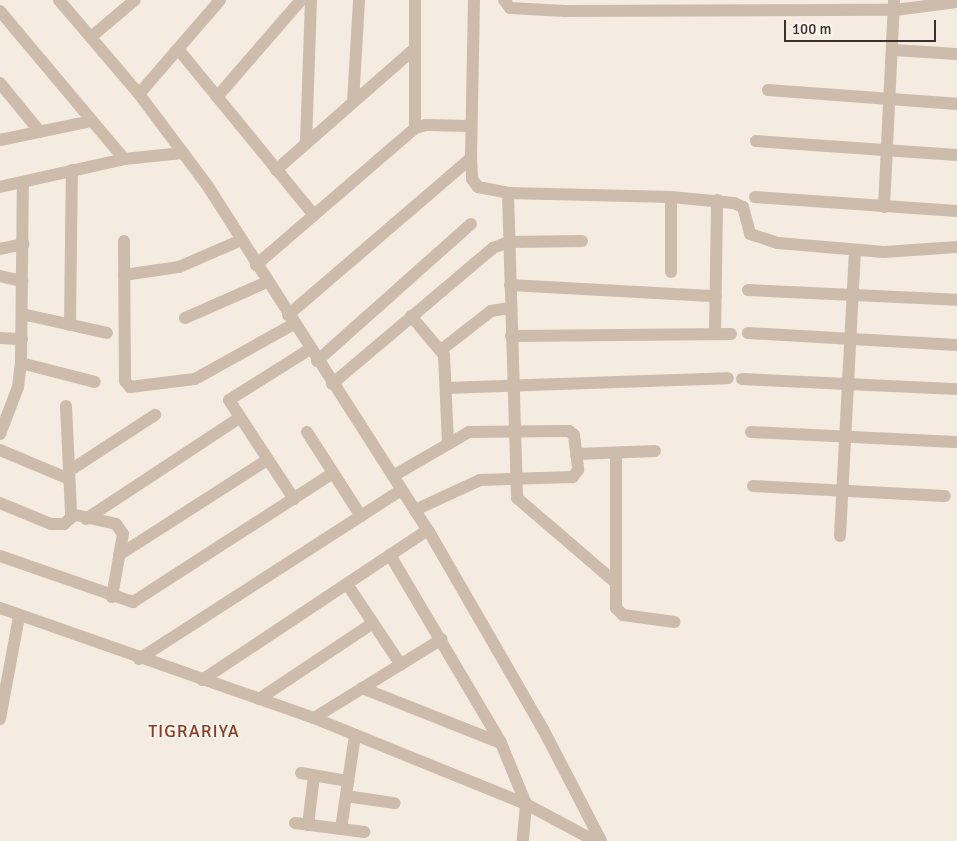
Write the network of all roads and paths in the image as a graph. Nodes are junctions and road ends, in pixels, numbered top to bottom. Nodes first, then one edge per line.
1 (59, 0) edge
2 (135, 0) edge
3 (301, 0) edge
4 (311, 0) edge
5 (359, 0) edge
6 (415, 0) edge
7 (474, 0) edge
8 (504, 0) edge
9 (957, 2) edge
10 (216, 3) edge
11 (565, 5) edge
12 (750, 5) edge
13 (895, 5) edge
14 (0, 11) edge
15 (91, 37) junction
16 (178, 49) junction
17 (414, 49) junction
18 (893, 50) junction
19 (957, 54) edge
20 (1, 87) edge
21 (768, 90) dead end
22 (138, 94) junction
23 (217, 97) junction
24 (890, 99) junction
25 (353, 102) junction
26 (957, 104) edge
27 (92, 121) junction
28 (471, 126) junction
29 (415, 128) junction
30 (40, 132) junction
31 (0, 140) edge
32 (756, 141) dead end
33 (306, 143) junction
34 (887, 151) junction
35 (182, 153) junction
36 (957, 155) edge
37 (124, 158) junction
38 (470, 158) junction
39 (72, 170) junction
40 (276, 170) junction
41 (22, 182) junction
42 (0, 187) edge
43 (508, 193) junction
44 (671, 197) junction
45 (755, 197) dead end
46 (717, 200) junction
47 (884, 207) junction
48 (957, 211) edge
49 (314, 215) junction
50 (471, 224) dead end
51 (240, 240) junction
52 (582, 240) dead end
53 (124, 241) dead end
54 (509, 242) junction
55 (23, 244) junction
56 (957, 247) edge
57 (0, 249) edge
58 (855, 250) junction
59 (256, 265) junction
60 (671, 272) dead end
61 (124, 275) junction
62 (0, 276) edge
63 (22, 281) junction
64 (267, 282) junction
65 (510, 285) junction
66 (748, 290) dead end
67 (853, 295) junction
68 (716, 296) junction
69 (957, 300) edge
70 (510, 308) junction
71 (22, 314) junction
72 (411, 316) junction
73 (185, 318) dead end
74 (291, 319) junction
75 (70, 325) junction
76 (107, 333) dead end
77 (748, 333) dead end
78 (715, 334) junction
79 (731, 334) dead end
80 (511, 336) junction
81 (0, 338) edge
82 (22, 339) junction
83 (851, 339) junction
84 (957, 345) edge
85 (310, 349) junction
86 (441, 350) junction
87 (317, 361) junction
88 (21, 363) junction
89 (728, 378) dead end
90 (742, 379) dead end
91 (95, 382) dead end
92 (848, 383) junction
93 (332, 384) junction
94 (511, 386) junction
95 (446, 388) junction
96 (957, 389) edge
97 (66, 406) dead end
98 (4, 408) edge
99 (155, 415) dead end
100 (239, 418) junction
101 (513, 431) junction
102 (307, 432) dead end
103 (751, 432) dead end
104 (0, 434) edge
105 (845, 437) junction
106 (955, 442) dead end
107 (448, 444) junction
108 (0, 450) edge
109 (655, 451) dead end
110 (616, 452) junction
111 (576, 454) junction
112 (267, 460) junction
113 (333, 473) junction
114 (69, 475) junction
115 (393, 476) junction
116 (515, 478) junction
117 (753, 486) dead end
118 (401, 490) junction
119 (842, 491) junction
120 (945, 496) dead end
121 (294, 499) junction
122 (0, 504) edge
123 (415, 510) junction
124 (73, 516) junction
125 (361, 516) junction
126 (86, 519) junction
127 (428, 530) junction
128 (840, 536) dead end
129 (119, 555) junction
130 (0, 556) edge
131 (390, 556) junction
132 (615, 582) junction
133 (347, 584) junction
134 (112, 597) junction
135 (0, 608) edge
136 (19, 616) junction
137 (675, 622) dead end
138 (373, 623) junction
139 (442, 640) junction
140 (139, 659) junction
141 (400, 665) junction
142 (202, 680) junction
143 (362, 688) junction
144 (259, 700) junction
145 (314, 718) junction
146 (0, 719) edge
147 (355, 735) junction
148 (500, 743) junction
149 (301, 773) dead end
150 (314, 776) junction
151 (348, 781) junction
152 (346, 796) junction
153 (394, 803) dead end
154 (526, 804) junction
155 (295, 823) dead end
156 (308, 825) junction
157 (341, 829) junction
158 (364, 832) dead end
159 (523, 841) edge
160 (595, 841) edge
161 (601, 841) edge

1 - 15 street
2 - 15 street
3 - 23 street
4 - 33 street
5 - 25 street
6 - 17 street
7 - 28 street
8 - 11 street
9 - 13 street
10 - 16 street
11 - 12 street
12 - 13 street
13 - 18 street
14 - 27 street
15 - 22 street
16 - 22 street
16 - 23 street
17 - 25 street
17 - 29 street
18 - 19 street
18 - 24 street
20 - 30 street
21 - 24 street
22 - 35 street
23 - 40 street
24 - 26 street
24 - 34 street
25 - 33 street
27 - 30 street
27 - 37 street
28 - 29 street
28 - 38 street
29 - 49 street
30 - 31 street
32 - 34 street
33 - 40 street
34 - 36 street
34 - 47 street
35 - 37 street
35 - 51 street
37 - 39 street
38 - 43 street
38 - 74 street
39 - 41 street
39 - 75 street
40 - 49 street
41 - 42 street
41 - 55 street
43 - 44 street
43 - 54 street
44 - 46 street
44 - 60 street
45 - 47 street
46 - 58 street
46 - 68 street
47 - 48 street
49 - 59 street
50 - 87 street
51 - 59 street
51 - 61 street
52 - 54 street
53 - 61 street
54 - 65 street
54 - 72 street
55 - 57 street
55 - 63 street
56 - 58 street
58 - 67 street
59 - 64 street
61 - 74 street
62 - 63 street
63 - 71 street
64 - 73 street
64 - 74 street
65 - 68 street
65 - 70 street
66 - 67 street
67 - 69 street
67 - 83 street
68 - 78 street
70 - 80 street
70 - 86 street
71 - 75 street
71 - 82 street
72 - 86 street
72 - 93 street
74 - 85 street
75 - 76 street
77 - 83 street
78 - 79 street
78 - 80 street
80 - 94 street
81 - 82 street
82 - 88 street
83 - 84 street
83 - 92 street
85 - 87 street
85 - 100 street
86 - 95 street
87 - 93 street
88 - 91 street
88 - 98 street
89 - 94 street
90 - 92 street
92 - 96 street
92 - 105 street
93 - 115 street
94 - 95 street
94 - 101 street
95 - 107 street
97 - 114 street
98 - 104 street
99 - 114 street
100 - 112 street
100 - 126 street
101 - 107 street
101 - 111 street
101 - 116 street
102 - 113 street
103 - 105 street
105 - 106 street
105 - 119 street
107 - 115 street
108 - 114 street
109 - 110 street
110 - 111 street
110 - 132 street
111 - 116 street
112 - 121 street
112 - 129 street
113 - 121 street
113 - 125 street
114 - 124 street
115 - 118 street
116 - 123 street
116 - 132 street
117 - 119 street
118 - 123 street
118 - 125 street
119 - 120 street
119 - 128 street
121 - 134 street
122 - 124 street
123 - 127 street
124 - 126 street
125 - 140 street
126 - 129 street
127 - 131 street
127 - 161 street
129 - 134 street
130 - 134 street
131 - 133 street
131 - 139 street
132 - 137 street
133 - 138 street
133 - 142 street
135 - 136 street
136 - 140 street
136 - 146 street
138 - 141 street
138 - 144 street
139 - 141 street
139 - 148 street
140 - 142 street
141 - 143 street
142 - 144 street
143 - 145 street
143 - 148 street
144 - 145 street
145 - 147 street
147 - 151 street
147 - 154 street
148 - 154 street
149 - 150 street
150 - 151 street
150 - 156 street
151 - 152 street
152 - 153 street
152 - 157 street
154 - 159 street
154 - 160 street
155 - 156 street
156 - 157 street
157 - 158 street

